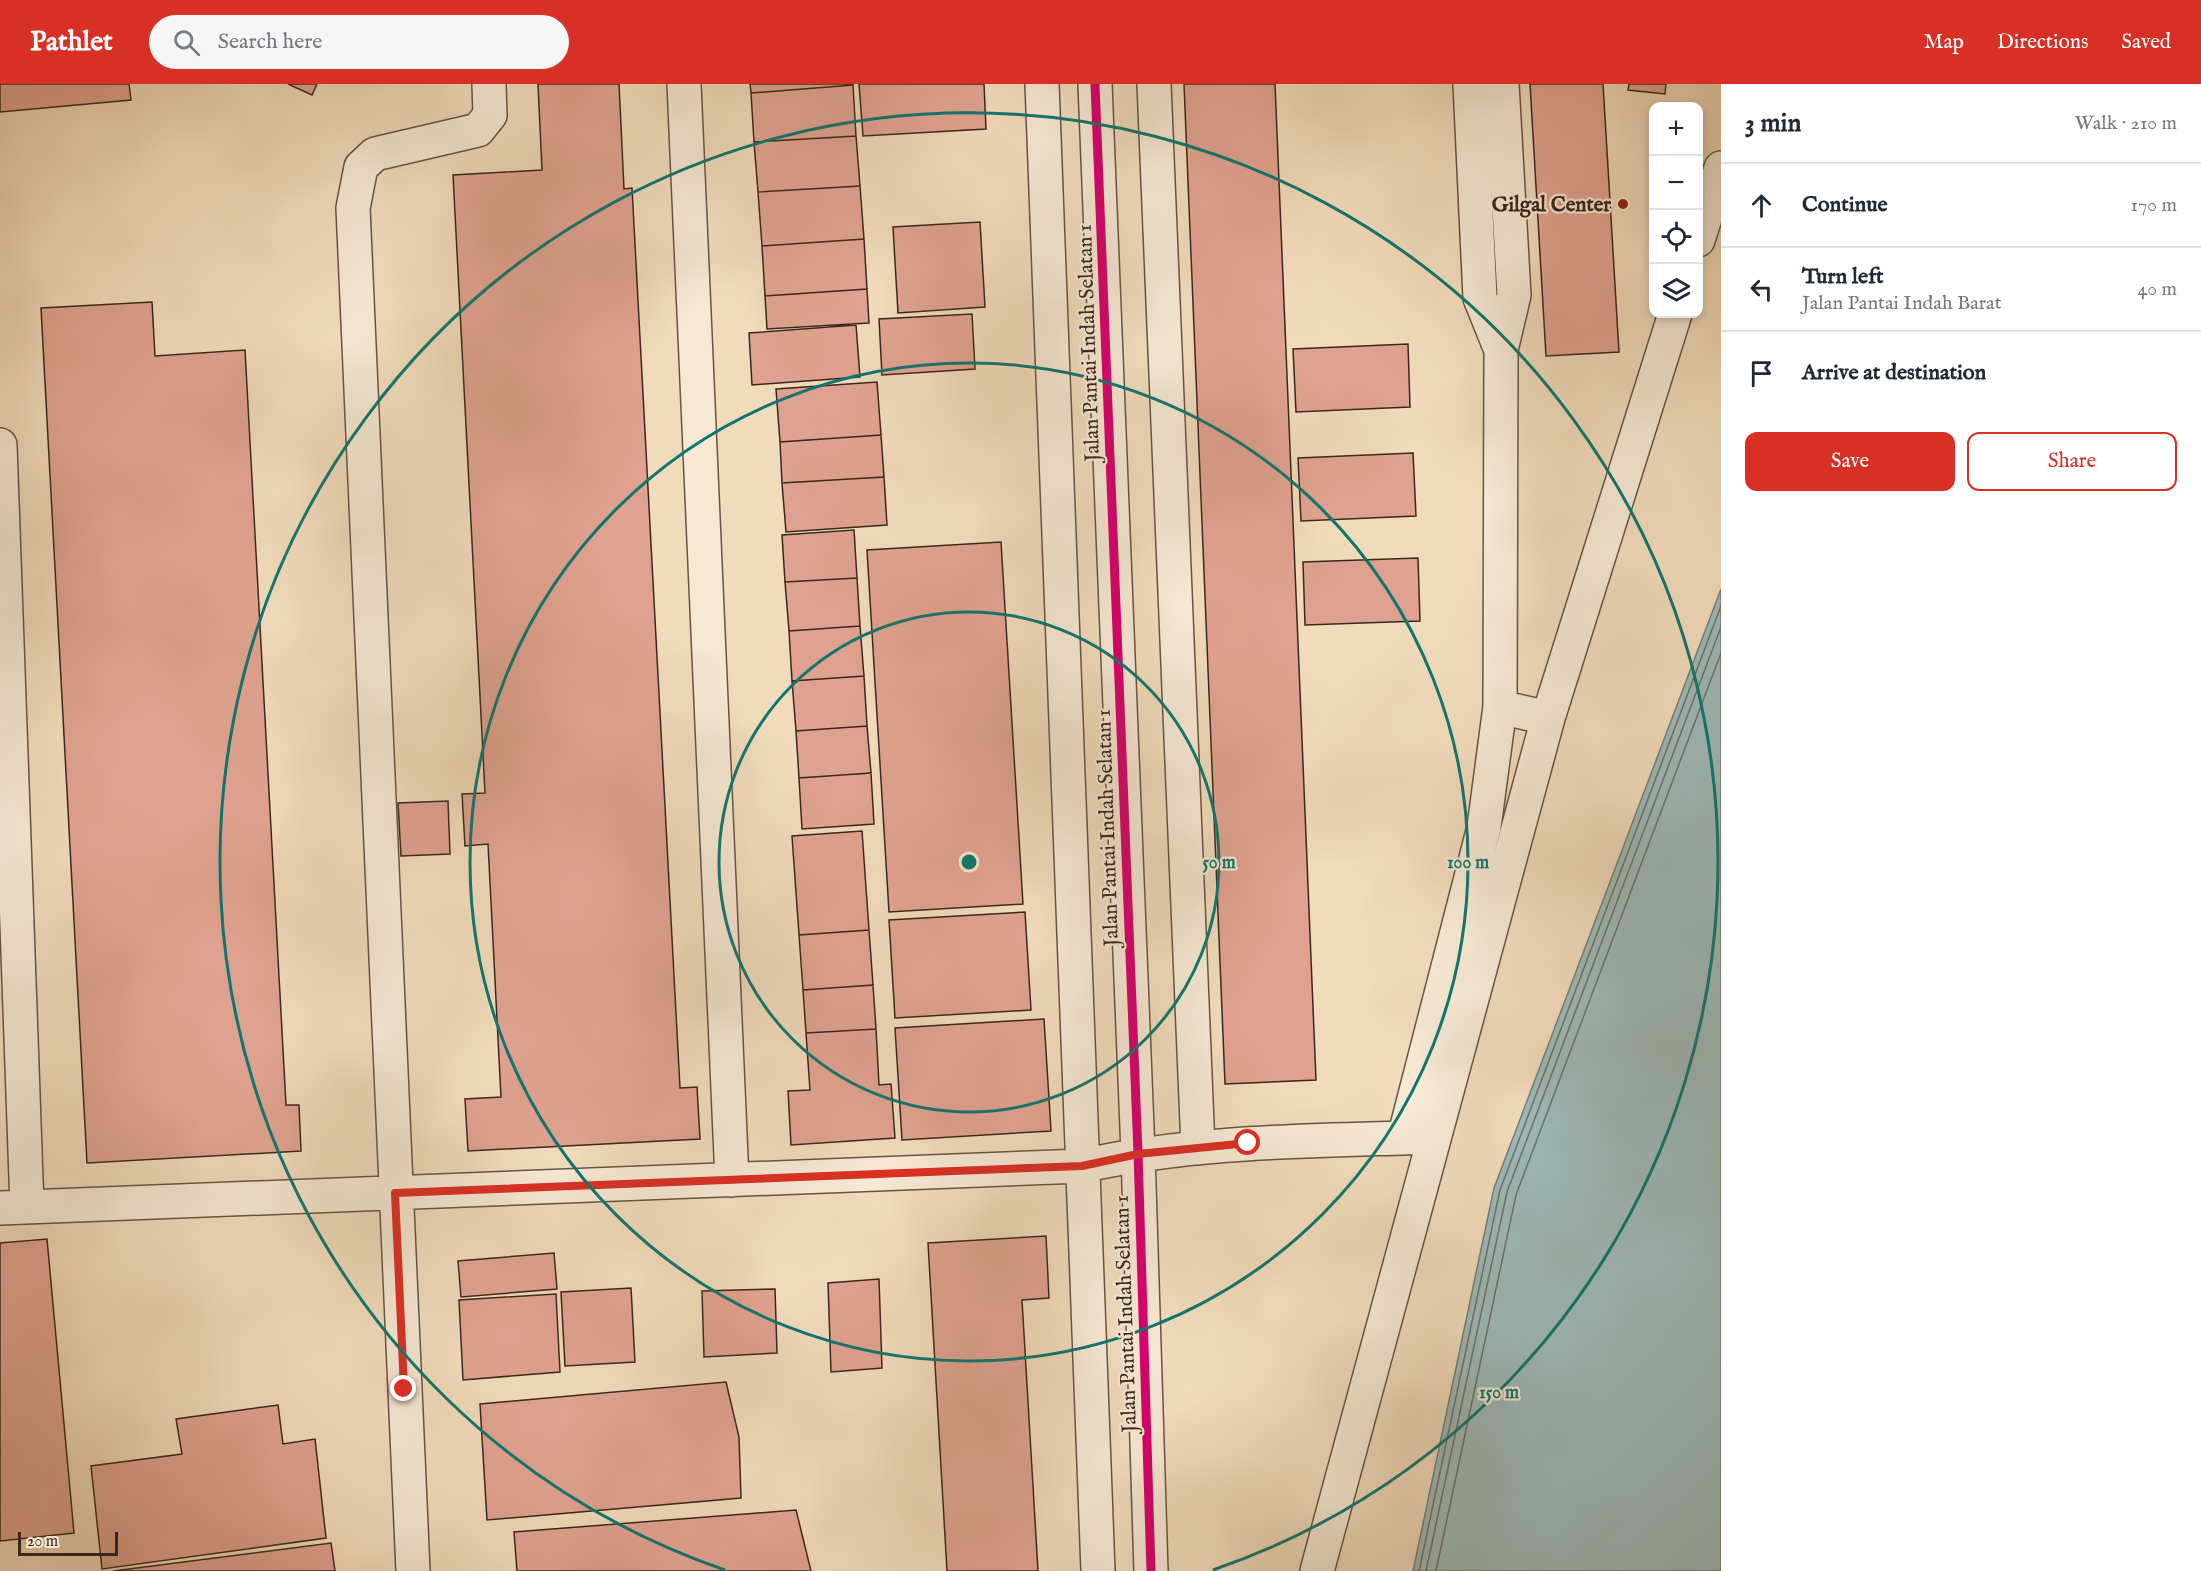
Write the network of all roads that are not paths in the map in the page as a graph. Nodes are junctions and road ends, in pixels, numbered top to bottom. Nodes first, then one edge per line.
1 (489, 84) edge
2 (684, 84) edge
3 (1042, 84) edge
4 (1095, 84) edge
5 (1154, 84) edge
6 (1470, 84) edge
7 (1502, 84) edge
8 (1721, 168) edge
9 (1703, 224) edge
10 (1674, 318) edge
11 (1501, 350) junction
12 (0, 445) edge
13 (1500, 707) junction
14 (1548, 718) junction
15 (1418, 1138) junction
16 (1198, 1148) junction
17 (1138, 1154) junction
18 (1082, 1166) junction
19 (732, 1180) junction
20 (395, 1193) junction
21 (14, 1207) edge
22 (413, 1571) edge
23 (1098, 1571) edge
24 (1151, 1571) edge
25 (1317, 1571) edge

1 - 20 street
2 - 19 street
3 - 18 street, Jalan Pantai Indah Selatan 1
4 - 17 street, Jalan Pantai Indah Selatan 1
5 - 16 street
6 - 11 street
7 - 11 street
8 - 9 street
10 - 14 street
11 - 13 street
12 - 21 street
13 - 14 street
13 - 15 street
14 - 15 street
15 - 16 street
15 - 25 street
16 - 17 street
17 - 18 street
17 - 24 street, Jalan Pantai Indah Selatan 1
18 - 19 street
18 - 23 street, Jalan Pantai Indah Selatan 1
19 - 20 street
20 - 21 street
20 - 22 street

